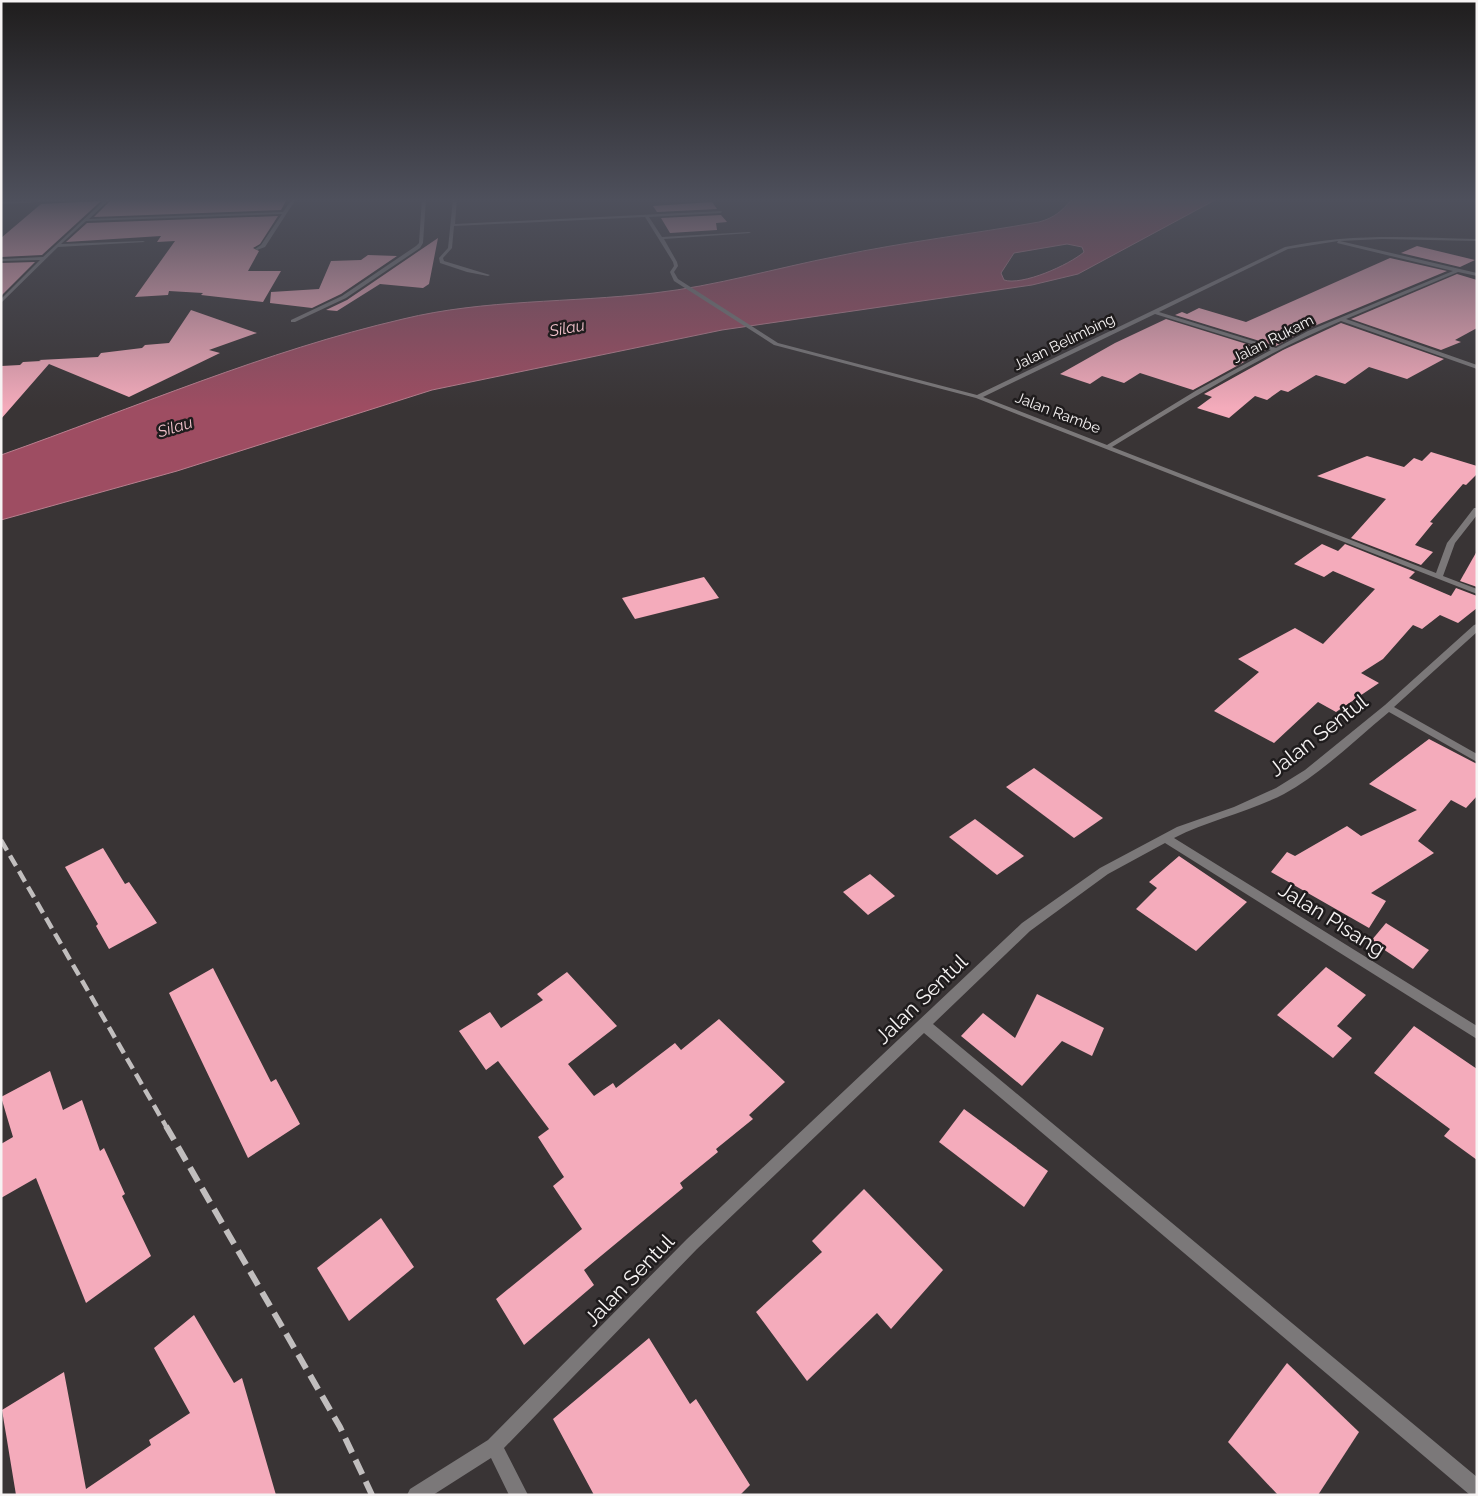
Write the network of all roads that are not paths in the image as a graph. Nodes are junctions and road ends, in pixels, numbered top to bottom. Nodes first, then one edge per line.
1 (33, 269) edge
2 (385, 269) edge
3 (462, 269) edge
4 (674, 269) edge
5 (1244, 269) edge
6 (1454, 269) edge
7 (1459, 270) junction
8 (488, 274) dead end
9 (1477, 274) edge
10 (1, 302) edge
11 (1154, 312) junction
12 (1342, 320) junction
13 (293, 321) dead end
14 (1276, 350) junction
15 (1477, 367) edge
16 (978, 397) junction
17 (1108, 447) junction
18 (1477, 510) edge
19 (1439, 577) junction
20 (1477, 592) edge
21 (1477, 628) edge
22 (1388, 707) junction
23 (1477, 759) edge
24 (1165, 838) junction
25 (923, 1024) junction
26 (1477, 1033) edge
27 (494, 1446) junction
28 (1477, 1489) edge
29 (416, 1495) edge
30 (518, 1495) edge

1 - 10 street
2 - 13 street
3 - 8 street
4 - 16 street, Jalan Rambe
5 - 11 street, Jalan Belimbing
6 - 7 street
7 - 9 street
7 - 12 street, Jalan Rukam
11 - 14 street
11 - 16 street, Jalan Belimbing
12 - 14 street, Jalan Rukam
12 - 15 street
14 - 17 street, Jalan Rukam
16 - 17 street, Jalan Rambe
17 - 19 street, Jalan Rambe
18 - 19 street
19 - 20 street, Jalan Rambe
21 - 22 street, Jalan Sentul
22 - 23 street
22 - 24 street, Jalan Sentul
24 - 25 street, Jalan Sentul
24 - 26 street, Jalan Pisang
25 - 27 street, Jalan Sentul
25 - 28 street
27 - 29 street, Jalan Sentul
27 - 30 street

